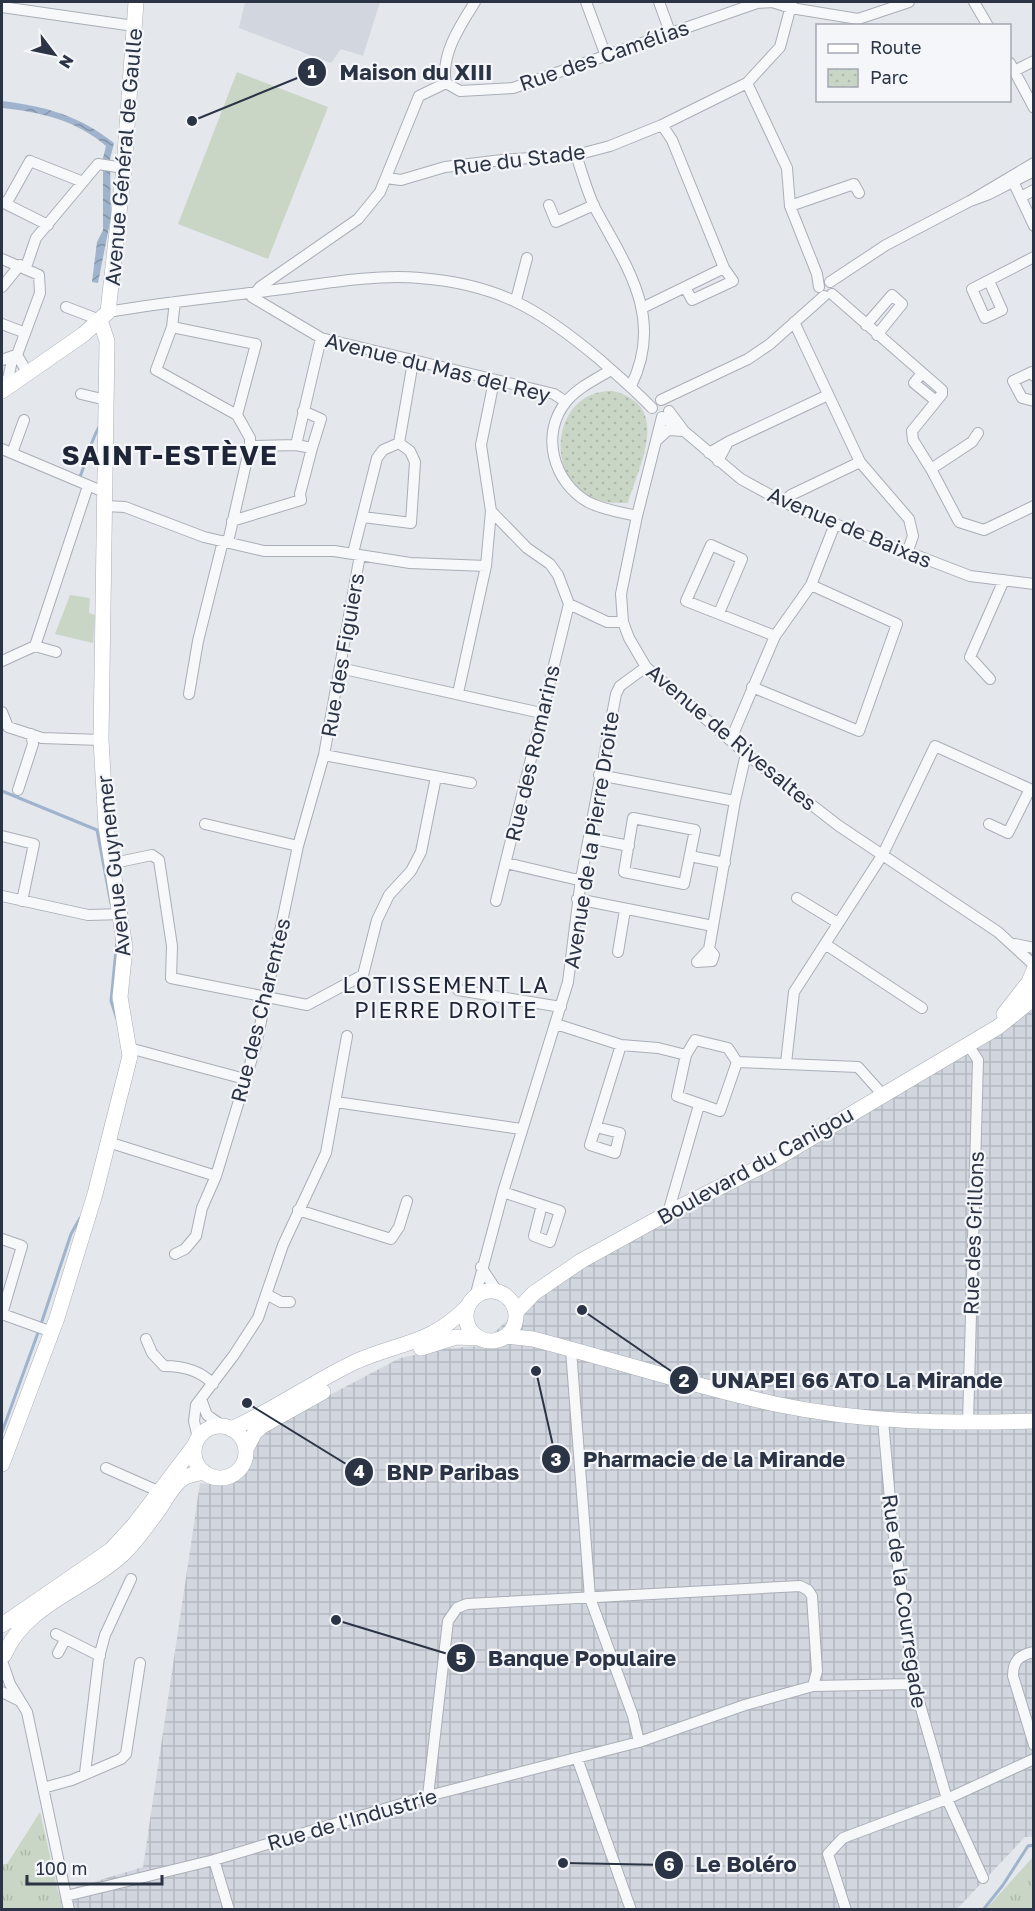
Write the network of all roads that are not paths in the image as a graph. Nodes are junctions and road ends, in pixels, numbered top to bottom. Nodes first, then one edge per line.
1 (136, 2) edge
2 (475, 2) edge
3 (586, 2) edge
4 (659, 2) edge
5 (974, 2) edge
6 (902, 3) edge
7 (792, 5) edge
8 (2, 7) edge
9 (987, 24) edge
10 (134, 26) junction
11 (670, 32) junction
12 (606, 56) junction
13 (1034, 61) edge
14 (1012, 67) edge
15 (446, 82) junction
16 (747, 83) junction
17 (1034, 108) edge
18 (663, 124) junction
19 (576, 155) junction
20 (1034, 163) edge
21 (112, 166) junction
22 (1034, 171) edge
23 (387, 177) junction
24 (1011, 179) junction
25 (83, 182) junction
26 (1034, 190) edge
27 (859, 193) dead end
28 (1021, 196) junction
29 (4, 203) edge
30 (549, 205) dead end
31 (594, 205) junction
32 (790, 206) junction
33 (48, 225) junction
34 (1034, 226) edge
35 (1034, 257) edge
36 (527, 258) dead end
37 (2, 259) edge
38 (23, 266) junction
39 (724, 268) junction
40 (988, 281) dead end
41 (2, 287) edge
42 (685, 287) junction
43 (825, 287) junction
44 (254, 293) junction
45 (516, 300) junction
46 (176, 302) junction
47 (66, 307) dead end
48 (642, 308) junction
49 (104, 316) junction
50 (794, 322) junction
51 (2, 324) edge
52 (866, 325) junction
53 (172, 327) junction
54 (23, 332) junction
55 (877, 335) junction
56 (321, 338) junction
57 (413, 362) junction
58 (611, 370) junction
59 (27, 372) junction
60 (4, 374) edge
61 (1034, 376) edge
62 (494, 381) junction
63 (631, 386) junction
64 (81, 394) dead end
65 (828, 395) junction
66 (106, 400) junction
67 (1034, 401) edge
68 (566, 402) junction
69 (661, 408) junction
70 (303, 411) junction
71 (237, 415) junction
72 (24, 420) dead end
73 (684, 431) junction
74 (978, 433) dead end
75 (655, 441) junction
76 (728, 442) junction
77 (399, 443) junction
78 (296, 445) junction
79 (250, 446) junction
80 (312, 448) junction
81 (7, 451) edge
82 (709, 453) junction
83 (718, 461) junction
84 (860, 462) junction
85 (931, 469) junction
86 (88, 486) junction
87 (806, 488) junction
88 (104, 499) junction
89 (783, 502) junction
90 (1034, 506) edge
91 (801, 510) junction
92 (491, 511) junction
93 (637, 516) junction
94 (363, 517) junction
95 (232, 521) junction
96 (835, 524) junction
97 (226, 542) junction
98 (907, 553) junction
99 (357, 554) junction
100 (486, 566) junction
101 (1004, 580) junction
102 (1034, 584) edge
103 (811, 585) junction
104 (568, 604) junction
105 (719, 613) junction
106 (624, 622) junction
107 (775, 636) junction
108 (35, 646) junction
109 (56, 652) dead end
110 (2, 661) edge
111 (646, 667) junction
112 (340, 668) junction
113 (990, 679) dead end
114 (752, 687) junction
115 (458, 693) junction
116 (189, 694) dead end
117 (2, 712) edge
118 (541, 713) junction
119 (31, 734) junction
120 (731, 739) junction
121 (101, 740) junction
122 (746, 754) junction
123 (324, 755) junction
124 (598, 776) junction
125 (436, 777) junction
126 (471, 783) dead end
127 (18, 790) dead end
128 (735, 801) junction
129 (205, 824) dead end
130 (989, 824) dead end
131 (2, 836) edge
132 (589, 838) junction
133 (298, 846) junction
134 (629, 846) junction
135 (883, 854) junction
136 (690, 856) junction
137 (114, 862) junction
138 (506, 863) junction
139 (725, 863) junction
140 (580, 879) junction
141 (2, 896) edge
142 (798, 898) dead end
143 (577, 900) junction
144 (22, 901) junction
145 (496, 901) dead end
146 (625, 910) junction
147 (116, 914) junction
148 (838, 923) junction
149 (713, 926) junction
150 (1012, 943) junction
151 (825, 944) junction
152 (1034, 948) edge
153 (709, 949) dead end
154 (618, 952) dead end
155 (1034, 965) edge
156 (1034, 970) edge
157 (458, 990) dead end
158 (1034, 998) edge
159 (265, 999) junction
160 (561, 1007) junction
161 (922, 1008) dead end
162 (556, 1024) junction
163 (347, 1036) dead end
164 (973, 1042) junction
165 (621, 1045) junction
166 (129, 1048) junction
167 (686, 1055) junction
168 (737, 1062) junction
169 (786, 1063) junction
170 (245, 1079) junction
171 (883, 1095) junction
172 (336, 1102) junction
173 (699, 1105) junction
174 (596, 1127) dead end
175 (521, 1129) junction
176 (108, 1142) junction
177 (216, 1176) junction
178 (502, 1192) junction
179 (407, 1201) dead end
180 (542, 1206) dead end
181 (298, 1209) junction
182 (668, 1213) junction
183 (2, 1239) edge
184 (175, 1254) dead end
185 (481, 1267) junction
186 (501, 1293) junction
187 (534, 1293) junction
188 (266, 1294) junction
189 (290, 1302) dead end
190 (471, 1302) junction
191 (2, 1314) edge
192 (516, 1316) junction
193 (44, 1329) junction
194 (506, 1336) junction
195 (477, 1338) junction
196 (146, 1339) dead end
197 (533, 1339) junction
198 (571, 1350) junction
199 (213, 1384) junction
200 (201, 1399) junction
201 (883, 1420) junction
202 (1034, 1421) edge
203 (968, 1423) junction
204 (227, 1427) junction
205 (196, 1442) junction
206 (246, 1449) junction
207 (2, 1464) edge
208 (106, 1468) dead end
209 (204, 1472) junction
210 (158, 1491) junction
211 (131, 1579) dead end
212 (590, 1598) junction
213 (2, 1625) edge
214 (1034, 1652) edge
215 (58, 1653) dead end
216 (100, 1656) junction
217 (3, 1658) edge
218 (140, 1663) dead end
219 (914, 1684) junction
220 (813, 1686) junction
221 (2, 1692) edge
222 (20, 1701) junction
223 (639, 1742) junction
224 (1034, 1745) edge
225 (577, 1758) junction
226 (1034, 1759) edge
227 (85, 1773) junction
228 (43, 1788) junction
229 (428, 1796) junction
230 (947, 1799) junction
231 (214, 1860) junction
232 (983, 1878) dead end
233 (66, 1896) junction
234 (69, 1910) edge
235 (230, 1910) edge
236 (631, 1910) edge
237 (846, 1910) edge

1 - 10 main road, Avenue Général de Gaulle
2 - 15 street
3 - 12 street
4 - 11 street
5 - 9 street
6 - 7 street, Rue des Camélias
7 - 11 street, Rue des Camélias
7 - 16 street
8 - 10 street
10 - 21 main road, Avenue Général de Gaulle
11 - 12 street, Rue des Camélias
12 - 15 street, Rue des Camélias
13 - 14 street
14 - 17 street
15 - 23 street
16 - 18 street, Rue du Stade
16 - 32 street
18 - 19 street, Rue du Stade
18 - 39 street
19 - 23 street, Rue du Stade
19 - 31 street
20 - 24 street
21 - 25 street
21 - 49 main road, Avenue Général de Gaulle
22 - 24 street
23 - 44 street
24 - 28 street
24 - 43 street
25 - 29 street
25 - 33 street
26 - 28 street
27 - 32 street
28 - 34 street
29 - 33 street
30 - 31 street
31 - 48 street
32 - 43 street
33 - 38 street
35 - 40 street
36 - 45 street
37 - 38 street
38 - 41 street
38 - 54 street
39 - 42 street
39 - 42 street
42 - 48 street
43 - 50 street
43 - 52 street
44 - 45 street
44 - 46 street
44 - 56 street, Avenue du Mas del Rey
45 - 58 street
46 - 49 street
46 - 53 street
47 - 49 street
48 - 63 street
49 - 59 main road
49 - 66 main road, Avenue Guynemer
50 - 65 street
50 - 69 street, Avenue de Rivesaltes
51 - 54 street
52 - 55 street
52 - 55 street
53 - 71 street
53 - 71 street
54 - 59 street
55 - 85 street
56 - 57 street, Avenue du Mas del Rey
56 - 70 street
57 - 62 street, Avenue du Mas del Rey
57 - 77 street
58 - 63 street
58 - 68 street
59 - 60 main road
61 - 67 street
62 - 68 street, Avenue du Mas del Rey
62 - 92 street
63 - 69 street
64 - 66 street
65 - 76 street
65 - 84 street
66 - 88 main road, Avenue Guynemer
68 - 93 street
69 - 73 street, Avenue de Baixas
69 - 75 street, Avenue de Rivesaltes
70 - 78 street
70 - 80 street
71 - 79 street
72 - 81 street
73 - 75 street
73 - 82 street, Avenue de Baixas
74 - 85 street
75 - 93 street, Avenue de Rivesaltes
76 - 82 street
76 - 83 street
77 - 94 street, Rue des Figuiers
77 - 94 street
78 - 79 street
78 - 80 street
79 - 95 street
80 - 95 street
81 - 86 street
82 - 83 street, Avenue de Baixas
83 - 89 street, Avenue de Baixas
84 - 87 street
84 - 98 street
85 - 90 street
86 - 88 street
86 - 108 street
87 - 89 street
87 - 91 street
88 - 97 street
88 - 121 main road, Avenue Guynemer
89 - 91 street, Avenue de Baixas
91 - 96 street, Avenue de Baixas
92 - 100 street
92 - 104 street
93 - 106 street, Avenue de Rivesaltes
94 - 99 street, Rue des Figuiers
95 - 97 street
96 - 98 street, Avenue de Baixas
96 - 103 street
97 - 99 street
97 - 116 street
98 - 101 street, Avenue de Baixas
99 - 100 street
99 - 112 street, Rue des Figuiers
100 - 115 street
101 - 102 street, Avenue de Baixas
101 - 113 street
103 - 107 street
103 - 114 street
104 - 106 street
104 - 118 street, Rue des Romarins
105 - 105 street
105 - 107 street
106 - 111 street, Avenue de Rivesaltes
107 - 114 street
108 - 109 street
108 - 110 street
111 - 120 street, Avenue de Rivesaltes
111 - 124 street, Avenue de la Pierre Droite
112 - 115 street
112 - 123 street, Rue des Figuiers
114 - 120 street
115 - 118 street
117 - 119 street
118 - 138 street, Rue des Romarins
119 - 121 street
119 - 127 street
120 - 122 street, Avenue de Rivesaltes
121 - 137 main road, Avenue Guynemer
122 - 128 street
122 - 135 street, Avenue de Rivesaltes
123 - 125 street
123 - 133 street, Rue des Charentes
124 - 128 street
124 - 132 street, Avenue de la Pierre Droite
125 - 126 street
125 - 159 street
128 - 139 street
129 - 133 street
130 - 135 street
131 - 144 street
132 - 134 street
132 - 140 street, Avenue de la Pierre Droite
133 - 159 street, Rue des Charentes
134 - 136 street
134 - 136 street
135 - 148 street
135 - 150 street, Avenue de Rivesaltes
136 - 139 street
137 - 147 main road, Avenue Guynemer
137 - 159 street
138 - 140 street
138 - 145 street, Rue des Romarins
139 - 149 street
140 - 143 street, Avenue de la Pierre Droite
141 - 144 street
142 - 148 street
143 - 146 street
143 - 160 street, Avenue de la Pierre Droite
144 - 147 street
146 - 149 street
146 - 154 street
147 - 166 main road, Avenue Guynemer
148 - 151 street
149 - 153 street
150 - 152 street, Avenue de Rivesaltes
150 - 155 street, Avenue de Rivesaltes
151 - 161 street
151 - 169 street
156 - 164 main road, Boulevard du Canigou
157 - 160 street
158 - 164 main road, Boulevard du Canigou
159 - 170 street, Rue des Charentes
160 - 162 street, Avenue de la Pierre Droite
162 - 165 street
162 - 175 street, Avenue de la Pierre Droite
163 - 172 street
164 - 171 main road, Boulevard du Canigou
164 - 203 street, Rue des Grillons
165 - 167 street
165 - 174 street
166 - 170 street
166 - 176 main road, Avenue Guynemer
167 - 168 street
167 - 173 street
168 - 169 street
168 - 173 street
169 - 171 street
170 - 177 street, Rue des Charentes
171 - 182 main road, Boulevard du Canigou
172 - 175 street
172 - 181 street
173 - 182 street
175 - 178 street, Avenue de la Pierre Droite
176 - 177 street
176 - 193 main road, Avenue Guynemer
177 - 184 street, Rue des Charentes
178 - 180 street
178 - 185 street, Avenue de la Pierre Droite
179 - 181 street
181 - 188 street
182 - 187 main road, Boulevard du Canigou
183 - 191 street
185 - 186 street
185 - 190 street, Avenue de la Pierre Droite
186 - 187 main road
186 - 190 main road
186 - 192 main road
187 - 192 main road, Boulevard du Canigou
188 - 189 street
188 - 199 street
190 - 195 main road
190 - 204 main road
191 - 193 street
192 - 194 main road
192 - 197 main road
193 - 207 main road, Avenue Guynemer
194 - 195 main road
194 - 197 main road
195 - 206 main road
196 - 199 street
197 - 198 main road
198 - 201 main road
198 - 212 street
199 - 200 street
200 - 204 street
200 - 205 street
201 - 203 main road
201 - 219 street, Rue de la Courregade
202 - 203 main road
204 - 205 main road
204 - 206 main road
205 - 209 main road
205 - 210 main road
206 - 209 main road
208 - 210 street
209 - 217 main road
210 - 213 main road
211 - 216 street
212 - 220 street
212 - 223 street
212 - 229 street
214 - 224 street
215 - 216 street
216 - 227 street
217 - 222 street
218 - 227 street
219 - 220 street, Rue de l'Industrie
219 - 230 street, Rue de la Courregade
220 - 223 street, Rue de l'Industrie
221 - 222 street
222 - 228 street
223 - 225 street, Rue de l'Industrie
225 - 229 street, Rue de l'Industrie
225 - 236 street
226 - 230 street
227 - 228 street
228 - 233 street
229 - 231 street, Rue de l'Industrie
230 - 232 street, Rue de la Courregade
230 - 237 street
231 - 233 street, Rue de l'Industrie
231 - 235 street
233 - 234 street

